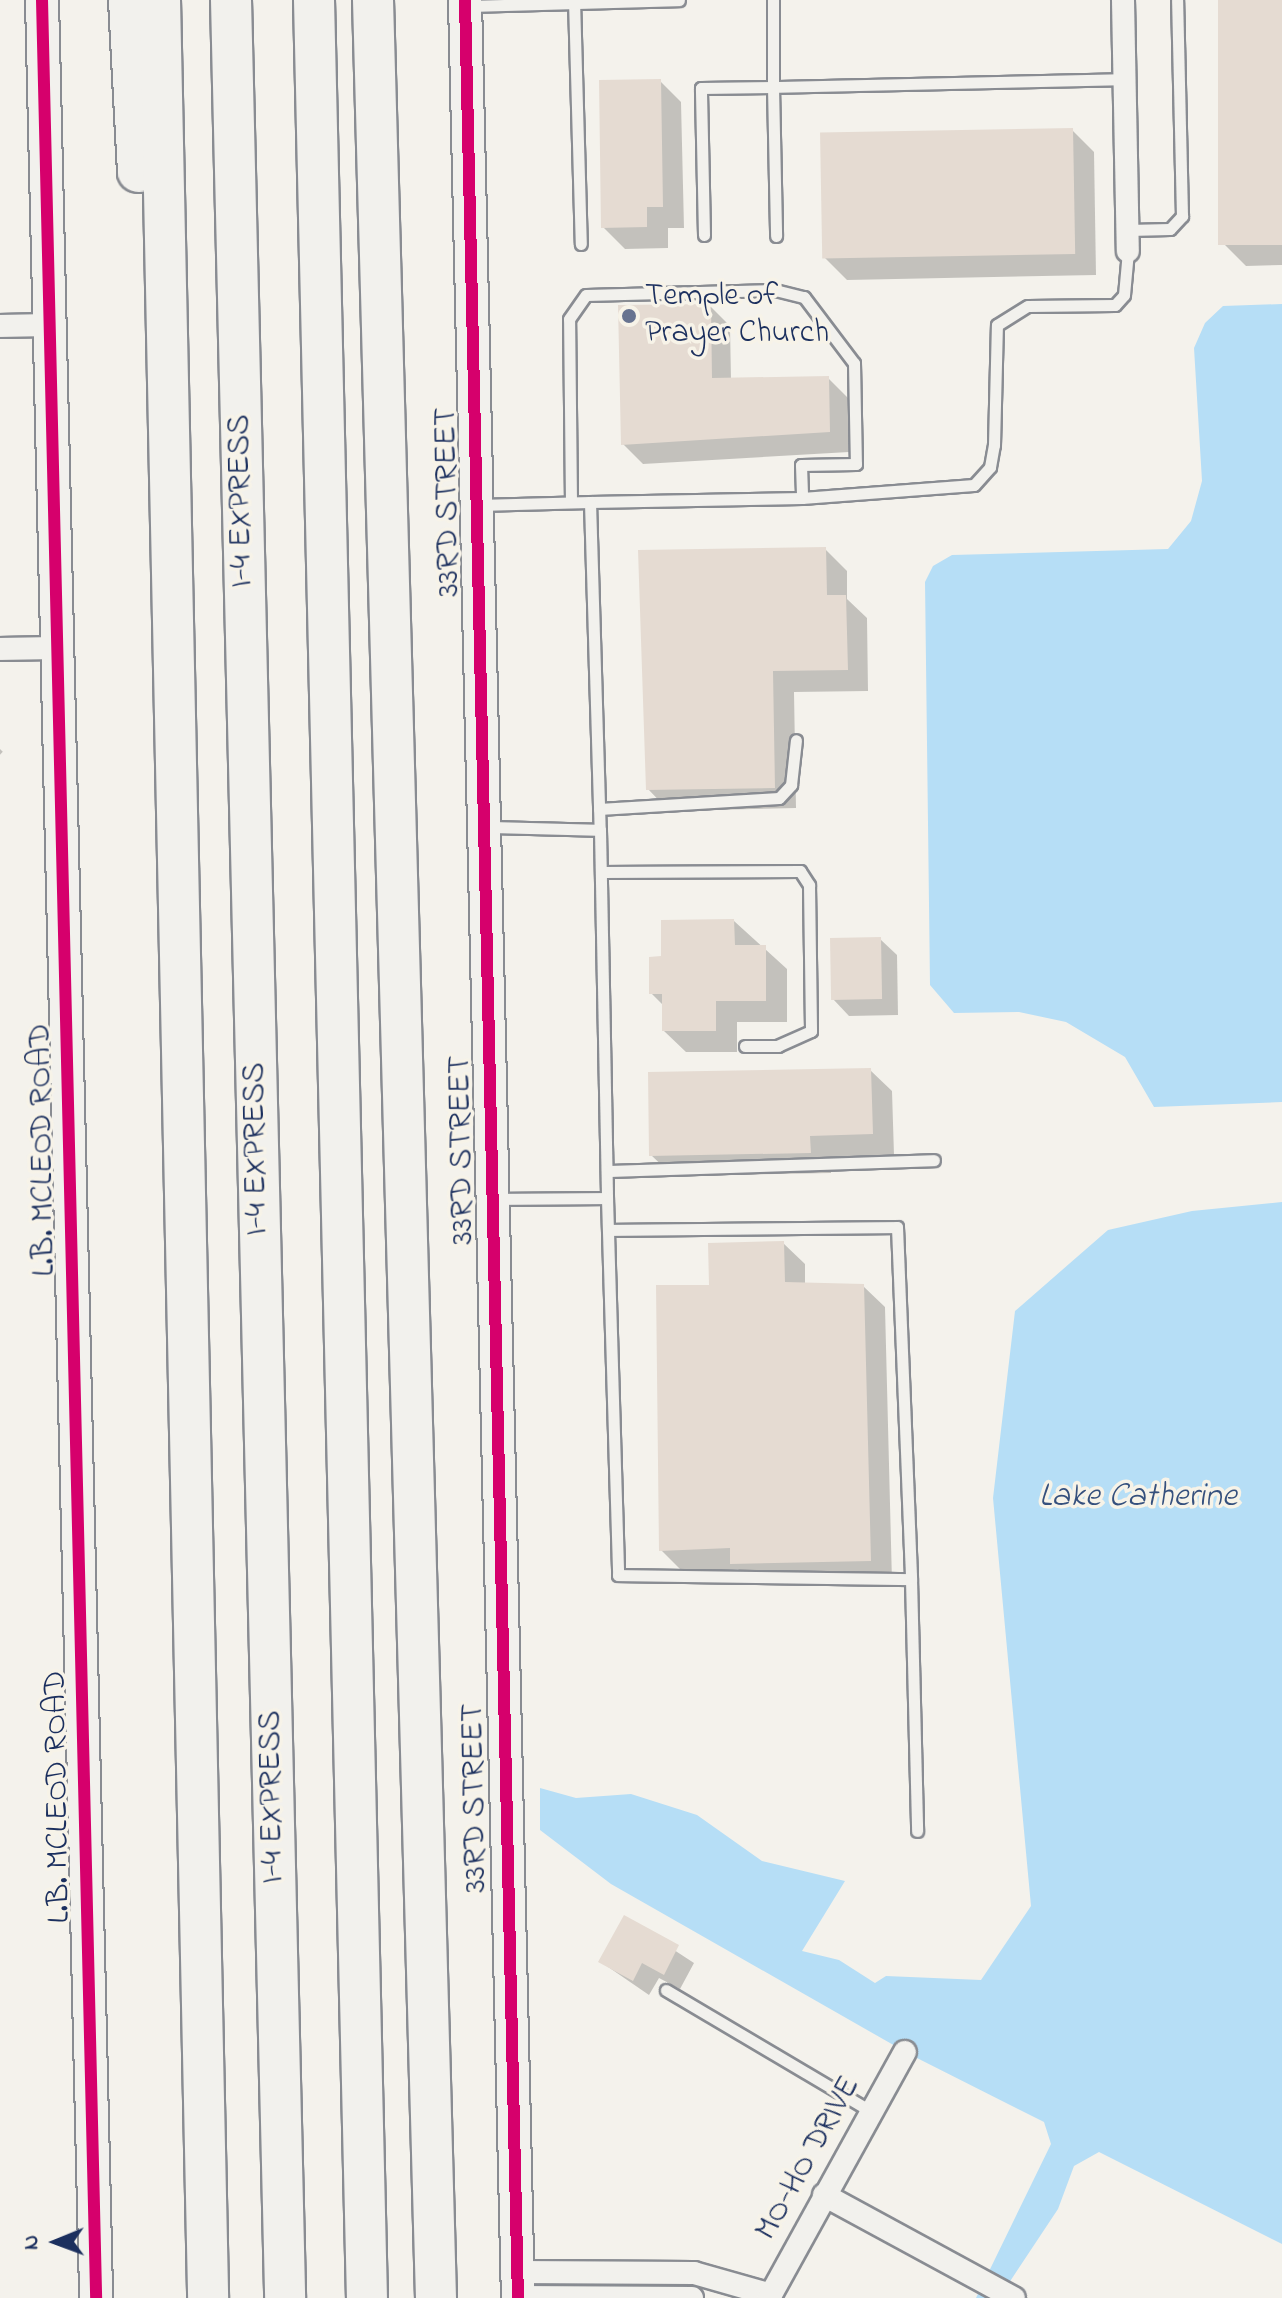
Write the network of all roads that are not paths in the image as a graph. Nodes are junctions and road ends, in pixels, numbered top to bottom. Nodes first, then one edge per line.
1 (42, 0) edge
2 (129, 0) edge
3 (160, 0) edge
4 (231, 0) edge
5 (314, 0) edge
6 (373, 0) edge
7 (679, 0) edge
8 (773, 0) edge
9 (1123, 0) edge
10 (1177, 0) edge
11 (574, 1) edge
12 (466, 3) edge
13 (1125, 79) junction
14 (773, 87) junction
15 (704, 235) dead end
16 (776, 236) dead end
17 (1128, 240) junction
18 (581, 244) dead end
19 (51, 325) junction
20 (0, 326) edge
21 (802, 498) junction
22 (571, 502) junction
23 (590, 502) junction
24 (476, 505) junction
25 (170, 623) junction
26 (59, 648) junction
27 (0, 649) edge
28 (796, 740) dead end
29 (599, 809) junction
30 (482, 827) junction
31 (600, 830) junction
32 (601, 872) junction
33 (745, 1046) dead end
34 (934, 1160) dead end
35 (607, 1171) junction
36 (607, 1198) junction
37 (490, 1199) junction
38 (608, 1230) junction
39 (911, 1579) junction
40 (917, 1831) dead end
41 (666, 1990) dead end
42 (905, 2052) dead end
43 (871, 2111) junction
44 (824, 2195) junction
45 (517, 2289) edge
46 (770, 2296) edge
47 (96, 2298) edge
48 (208, 2298) edge
49 (285, 2298) edge
50 (367, 2298) edge
51 (436, 2298) edge
52 (692, 2298) edge
53 (1014, 2298) edge

1 - 19 street, L.B. MCLEOD ROAD
2 - 25 highway
3 - 25 highway
4 - 49 highway, I-4 EXPRESS
5 - 50 highway
6 - 51 highway
7 - 11 lane
8 - 14 lane
9 - 13 street
10 - 17 lane
11 - 12 lane
11 - 18 lane
12 - 24 street, 33RD STREET
13 - 14 lane
13 - 17 street
14 - 15 lane
14 - 16 lane
17 - 21 lane
19 - 20 street
19 - 26 street, L.B. MCLEOD ROAD
21 - 22 lane
21 - 23 lane
22 - 23 lane
22 - 24 lane
23 - 29 lane
24 - 30 street, 33RD STREET
25 - 48 highway
26 - 27 street
26 - 47 street, L.B. MCLEOD ROAD
28 - 29 lane
29 - 31 lane
30 - 31 lane
30 - 37 street, 33RD STREET
31 - 32 lane
32 - 33 lane
32 - 35 lane
34 - 35 lane
35 - 36 lane
36 - 37 lane
36 - 38 lane
37 - 45 street, 33RD STREET
38 - 39 lane
38 - 39 lane
39 - 40 lane
41 - 43 lane
42 - 43 street, MO-HO DRIVE
43 - 44 street, MO-HO DRIVE
44 - 46 street, MO-HO DRIVE
44 - 53 street
45 - 46 street
45 - 52 street

